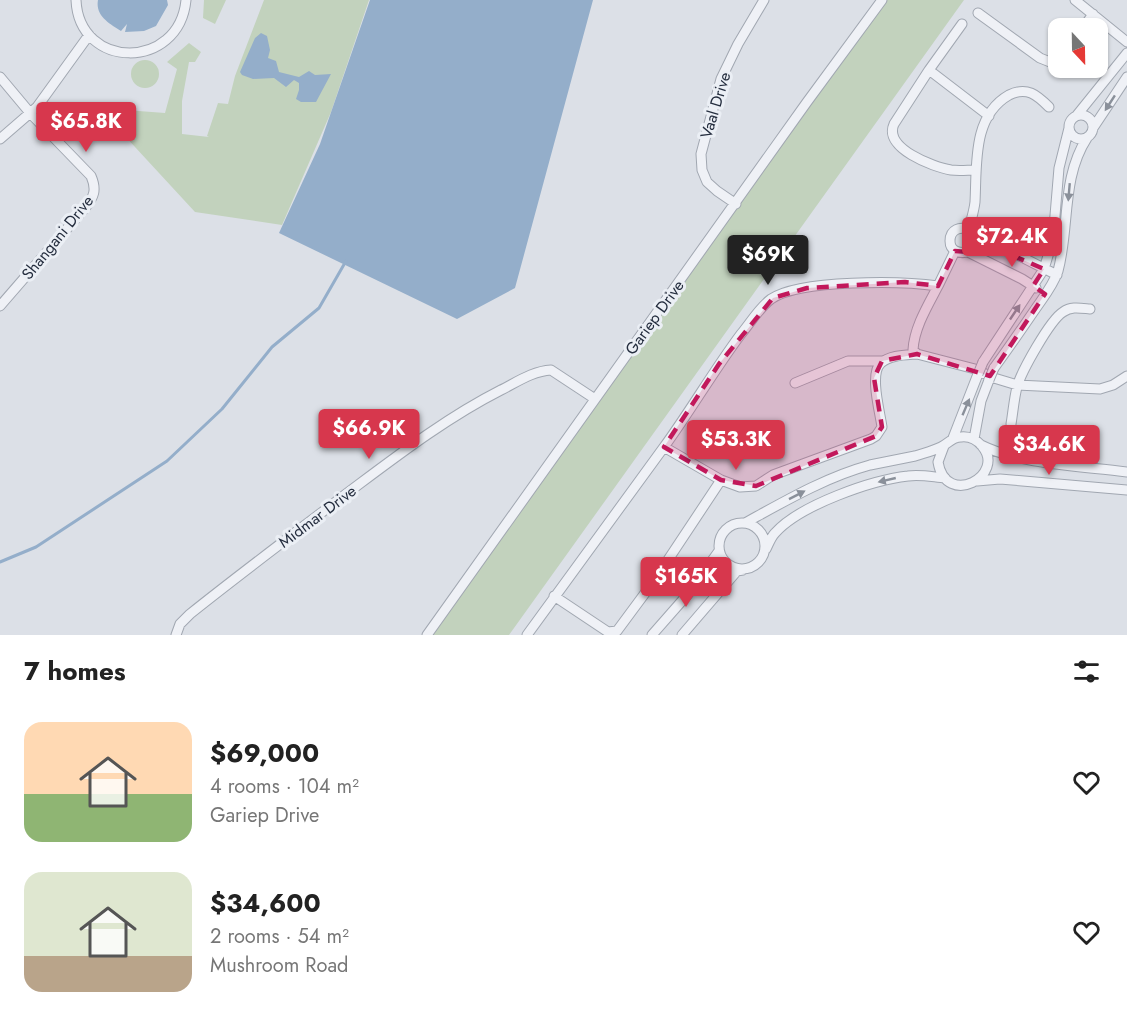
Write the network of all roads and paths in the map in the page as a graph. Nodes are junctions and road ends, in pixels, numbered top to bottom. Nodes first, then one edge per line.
1 (76, 0) edge
2 (186, 0) edge
3 (764, 0) edge
4 (882, 0) edge
5 (1075, 0) edge
6 (978, 13) dead end
7 (1093, 14) junction
8 (1090, 18) edge
9 (962, 24) dead end
10 (89, 35) junction
11 (1127, 42) edge
12 (1127, 54) edge
13 (1048, 61) edge
14 (929, 70) junction
15 (0, 77) edge
16 (1127, 77) edge
17 (1049, 107) dead end
18 (31, 114) junction
19 (1077, 115) junction
20 (989, 116) junction
21 (1069, 128) junction
22 (1094, 128) junction
23 (1087, 138) junction
24 (0, 139) edge
25 (976, 170) junction
26 (736, 204) junction
27 (969, 229) junction
28 (976, 240) junction
29 (955, 251) junction
30 (968, 252) junction
31 (1044, 269) junction
32 (1057, 275) junction
33 (938, 286) junction
34 (1033, 286) junction
35 (1046, 294) junction
36 (0, 306) edge
37 (1090, 309) dead end
38 (917, 354) junction
39 (882, 361) junction
40 (1127, 376) edge
41 (795, 383) dead end
42 (1017, 385) junction
43 (595, 399) junction
44 (1011, 424) dead end
45 (953, 438) junction
46 (977, 442) junction
47 (944, 446) junction
48 (664, 447) junction
49 (1127, 472) edge
50 (945, 478) junction
51 (721, 480) junction
52 (977, 481) junction
53 (1127, 490) edge
54 (745, 523) junction
55 (766, 549) junction
56 (719, 552) junction
57 (746, 570) junction
58 (554, 596) junction
59 (176, 635) edge
60 (427, 635) edge
61 (527, 635) edge
62 (652, 635) edge
63 (682, 635) edge

1 - 10 street
2 - 10 street
3 - 26 street, Vaal Drive
4 - 26 street, Gariep Drive
5 - 7 street
6 - 13 street
7 - 8 street
7 - 11 street
9 - 14 street
10 - 18 street
12 - 19 street
14 - 20 street
14 - 25 street
15 - 18 street
16 -> 22 street
17 - 20 street
18 - 24 street
18 - 36 street, Shangani Drive
19 - 21 street
19 - 22 street
20 - 25 street
21 - 23 street
21 - 31 street
22 - 23 street
23 -> 32 street
25 - 27 street
26 - 43 street, Gariep Drive
27 - 28 street
27 - 29 street
28 - 30 street
28 - 31 street
29 - 30 street
29 - 33 street
30 - 34 street
31 - 32 street
31 - 34 street
32 - 35 street
33 - 38 street
33 - 48 street
34 - 35 street
45 -> 34 street, bridge
35 - 46 street, bridge
37 - 42 street
38 - 39 street
38 - 42 street
39 - 41 street
39 - 51 street
40 - 42 street
42 - 44 street
43 - 59 street, Midmar Drive
43 - 60 street, Gariep Drive
45 - 46 street
45 - 47 street
46 - 49 street
46 - 52 street
47 - 50 street
54 -> 47 street
48 - 51 street
48 - 58 street
50 - 52 street
50 -> 55 street
51 - 58 street
52 - 53 street
54 - 55 street
54 - 56 street
55 - 57 street
56 - 57 street
56 - 62 street
57 - 63 street
58 - 61 street

